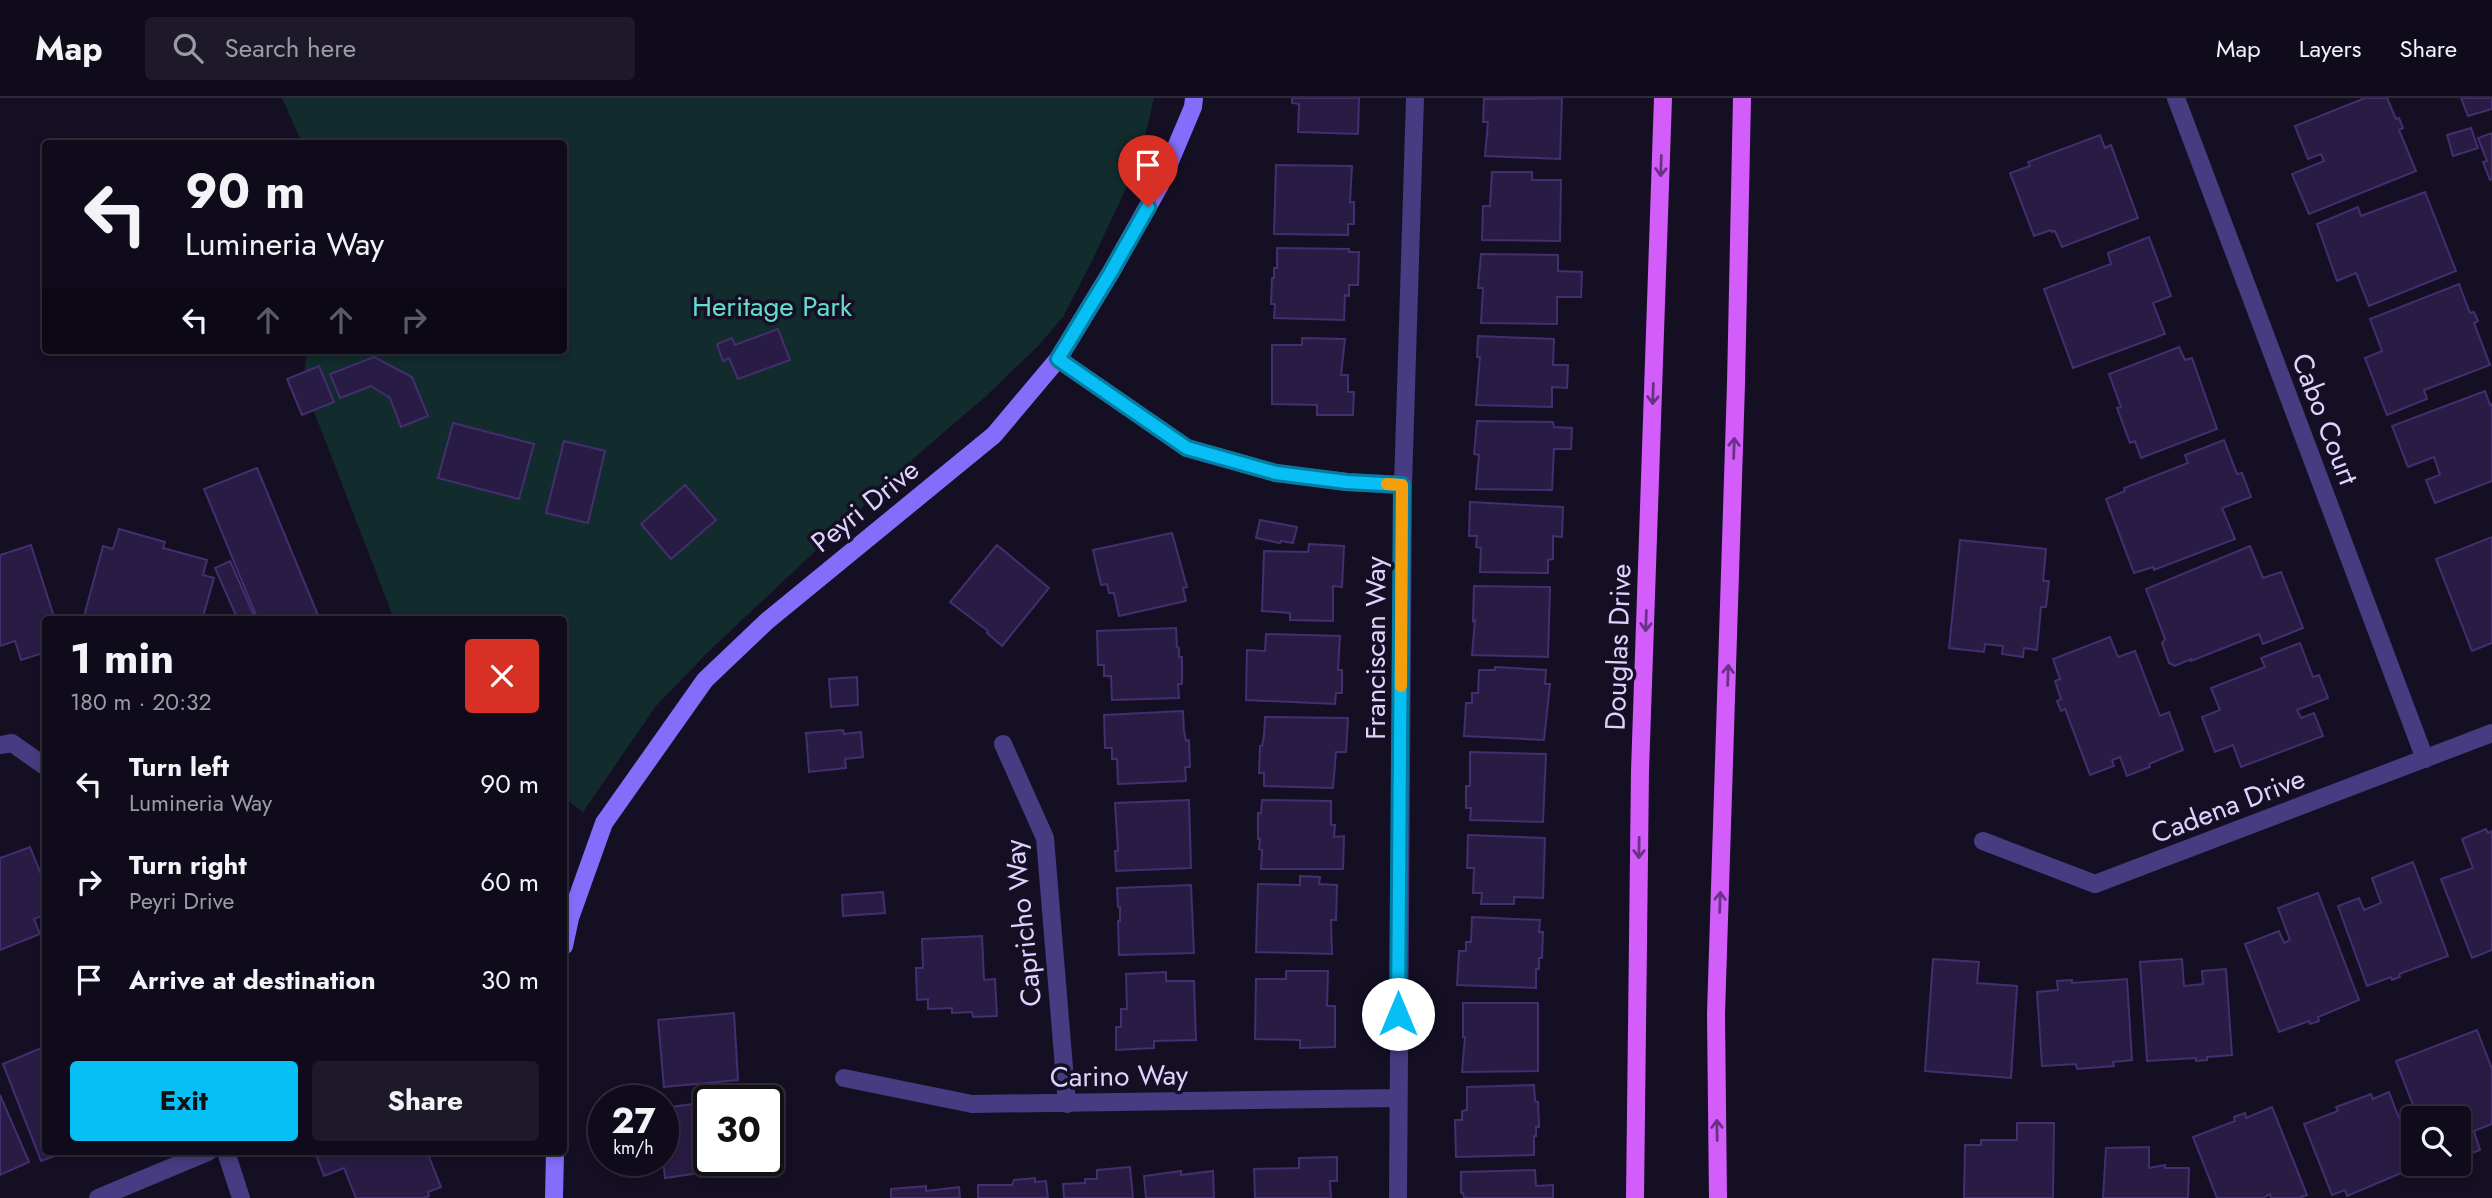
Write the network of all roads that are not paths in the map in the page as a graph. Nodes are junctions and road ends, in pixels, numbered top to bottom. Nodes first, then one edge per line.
1 (1194, 98) edge
2 (1415, 98) edge
3 (1662, 98) edge
4 (1742, 98) edge
5 (2176, 98) edge
6 (1058, 359) junction
7 (1402, 485) junction
8 (2492, 733) edge
9 (1003, 744) dead end
10 (0, 746) edge
11 (2424, 759) junction
12 (42, 764) edge
13 (1983, 841) dead end
14 (567, 932) edge
15 (844, 1078) dead end
16 (1398, 1098) junction
17 (1067, 1104) junction
18 (201, 1155) edge
19 (227, 1155) edge
20 (555, 1155) edge
21 (98, 1198) edge
22 (241, 1198) edge
23 (554, 1198) edge
24 (1398, 1198) edge
25 (1635, 1198) edge
26 (1718, 1198) edge

1 - 6 street, Peyri Drive
2 - 7 street, Franciscan Way
3 -> 25 main road, Douglas Drive
26 -> 4 main road
5 - 11 street, Cabo Court
6 - 7 street
6 - 14 street, Peyri Drive
7 - 16 street, Franciscan Way
8 - 11 street, Cadena Drive
9 - 17 street, Capricho Way
10 - 12 street
11 - 13 street, Cadena Drive
15 - 17 street, Carino Way
16 - 17 street, Carino Way
16 - 24 street, Franciscan Way
18 - 21 street
19 - 22 street
20 - 23 street

